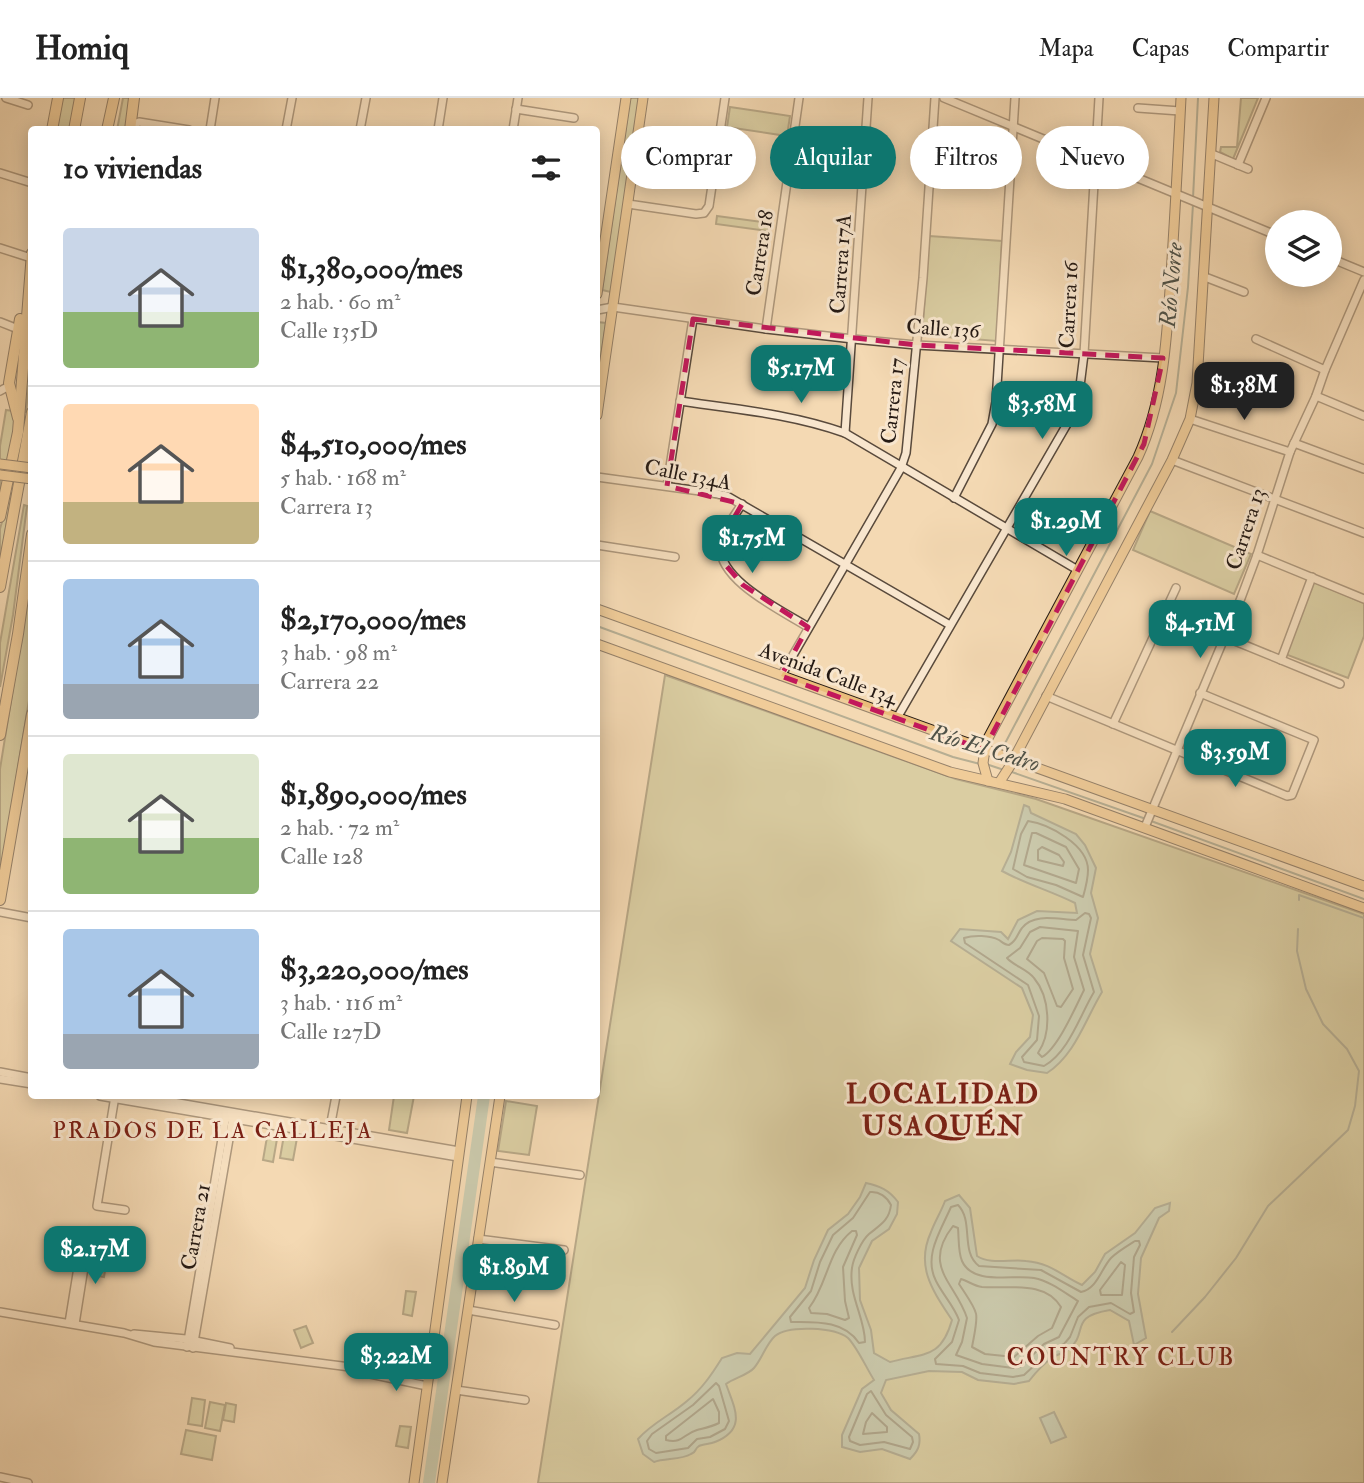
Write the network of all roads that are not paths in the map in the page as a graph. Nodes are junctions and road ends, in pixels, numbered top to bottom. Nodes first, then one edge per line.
1 (4, 98) edge
2 (58, 98) edge
3 (80, 98) edge
4 (134, 98) edge
5 (215, 98) edge
6 (292, 98) edge
7 (366, 98) edge
8 (443, 98) edge
9 (518, 98) edge
10 (626, 98) edge
11 (643, 98) edge
12 (725, 98) edge
13 (799, 98) edge
14 (868, 98) edge
15 (935, 98) edge
16 (944, 98) edge
17 (1015, 98) edge
18 (1099, 98) edge
19 (1181, 98) edge
20 (1214, 98) edge
21 (1266, 98) edge
22 (0, 103) edge
23 (113, 103) edge
24 (28, 105) dead end
25 (1138, 108) dead end
26 (516, 109) junction
27 (1180, 111) junction
28 (574, 118) dead end
29 (133, 123) edge
30 (53, 126) edge
31 (74, 126) edge
32 (108, 126) edge
33 (113, 126) edge
34 (157, 126) edge
35 (211, 126) edge
36 (287, 126) edge
37 (361, 126) edge
38 (439, 126) edge
39 (514, 126) edge
40 (1011, 126) edge
41 (1013, 126) edge
42 (1097, 126) edge
43 (1212, 153) junction
44 (1238, 165) junction
45 (1248, 169) dead end
46 (0, 173) edge
47 (28, 182) edge
48 (1149, 184) edge
49 (1009, 189) edge
50 (1093, 189) edge
51 (1179, 196) junction
52 (628, 204) junction
53 (1207, 207) junction
54 (1265, 231) edge
55 (0, 248) edge
56 (28, 255) edge
57 (1342, 263) edge
58 (1364, 272) edge
59 (600, 274) edge
60 (28, 277) edge
61 (1205, 277) junction
62 (1364, 280) edge
63 (28, 287) edge
64 (1244, 292) dead end
65 (612, 307) junction
66 (600, 309) edge
67 (693, 319) junction
68 (0, 322) edge
69 (18, 329) junction
70 (766, 330) junction
71 (853, 339) junction
72 (1256, 339) dead end
73 (916, 345) junction
74 (999, 350) junction
75 (1084, 354) junction
76 (1163, 358) junction
77 (1325, 370) junction
78 (5, 388) edge
79 (600, 393) edge
80 (1316, 396) junction
81 (680, 401) junction
82 (1364, 416) edge
83 (1190, 419) junction
84 (19, 422) junction
85 (845, 433) junction
86 (28, 434) edge
87 (1294, 443) junction
88 (1290, 452) junction
89 (1172, 460) junction
90 (0, 464) edge
91 (28, 468) edge
92 (901, 468) junction
93 (1364, 469) edge
94 (0, 475) edge
95 (600, 477) edge
96 (28, 478) edge
97 (667, 486) junction
98 (954, 498) junction
99 (1274, 498) junction
100 (742, 504) junction
101 (1, 513) edge
102 (1007, 529) junction
103 (1364, 533) edge
104 (600, 545) edge
105 (1257, 555) junction
106 (675, 557) dead end
107 (28, 563) edge
108 (844, 565) junction
109 (1076, 569) junction
110 (1312, 577) junction
111 (0, 587) edge
112 (1176, 588) dead end
113 (1364, 599) edge
114 (600, 611) edge
115 (950, 625) junction
116 (808, 627) junction
117 (1225, 637) junction
118 (600, 645) edge
119 (1281, 660) junction
120 (781, 676) junction
121 (1340, 684) dead end
122 (1200, 693) junction
123 (1046, 696) junction
124 (897, 718) junction
125 (1113, 724) junction
126 (0, 735) edge
127 (28, 737) edge
128 (1177, 750) junction
129 (986, 753) junction
130 (1010, 762) junction
131 (988, 781) junction
132 (1001, 781) junction
133 (1148, 819) junction
134 (1364, 886) edge
135 (0, 900) edge
136 (1364, 908) edge
137 (0, 912) edge
138 (28, 917) edge
139 (0, 1072) edge
140 (28, 1077) edge
141 (0, 1079) edge
142 (28, 1083) edge
143 (115, 1099) edge
144 (128, 1099) edge
145 (153, 1099) edge
146 (335, 1099) edge
147 (467, 1099) edge
148 (500, 1099) edge
149 (230, 1115) junction
150 (330, 1131) junction
151 (458, 1154) junction
152 (490, 1163) junction
153 (580, 1175) dead end
154 (125, 1210) dead end
155 (478, 1239) junction
156 (564, 1250) dead end
157 (468, 1310) junction
158 (0, 1312) edge
159 (72, 1323) junction
160 (555, 1325) dead end
161 (191, 1343) junction
162 (428, 1381) junction
163 (456, 1390) junction
164 (524, 1401) dead end
165 (0, 1477) edge
166 (27, 1483) edge
167 (414, 1483) edge
168 (442, 1483) edge

1 - 22 street
1 - 24 street
2 - 30 highway
3 - 31 highway
4 - 29 highway
5 - 35 street
6 - 36 street
7 - 37 street
8 - 38 street
9 - 26 street
10 - 59 main road
11 - 52 main road
12 - 52 street
13 - 70 street, Carrera 18
14 - 71 street, Carrera 17A
15 - 73 street, Carrera 17
16 - 40 street
17 - 41 street
18 - 42 street, Carrera 16
19 - 27 main road
20 - 43 main road
21 - 44 street
23 - 32 highway
23 - 33 highway
25 - 27 street
26 - 28 street
26 - 39 street
27 - 51 main road
29 - 34 street
43 - 44 street
43 - 53 main road
44 - 45 street
46 - 47 street
48 - 51 street
49 - 74 street
50 - 75 street, Carrera 16
51 - 53 street
51 - 76 main road
52 - 65 main road
53 - 54 street
53 - 61 main road
55 - 56 street
57 - 58 street
60 - 69 highway
61 - 64 street
61 - 83 main road
62 - 77 street, Carrera 13
63 - 84 highway
65 - 66 street, Calle 136
65 - 67 street, Calle 136
65 - 79 main road
67 - 70 street, Calle 136
67 - 81 street
68 - 69 street
69 - 78 highway
70 - 71 street, Calle 136
71 - 73 street, Calle 136
71 - 85 street, Carrera 17A
72 - 77 street
73 - 74 street, Calle 136
73 - 92 street, Carrera 17
74 - 75 street, Calle 136
74 - 98 street
75 - 76 street, Calle 136
75 - 102 street, Carrera 16
76 - 109 main road
77 - 80 street, Carrera 13
78 - 84 highway
80 - 82 street
80 - 87 street, Carrera 13
81 - 85 street
81 - 97 street
83 - 88 street
83 - 89 main road
84 - 101 highway
85 - 92 street
86 - 111 highway
87 - 88 street, Carrera 13
87 - 93 street
88 - 99 street, Carrera 13
89 - 99 street
89 - 123 main road
90 - 91 main road, bridge
92 - 98 street
92 - 108 street, Carrera 17
94 - 96 main road, bridge
95 - 97 street, Calle 134A
97 - 100 street, Calle 134A
98 - 102 street
99 - 103 street
99 - 105 street, Carrera 13
100 - 108 street, Calle 134A
100 - 116 street
102 - 109 street
102 - 115 street, Carrera 16
104 - 106 street
105 - 110 street
105 - 117 street, Carrera 13
107 - 126 highway
108 - 115 street, Calle 134A
108 - 116 street, Carrera 17
109 - 129 main road
110 - 113 street
110 - 119 street
112 - 125 street
114 - 120 main road, Avenida Calle 134
115 - 124 street, Carrera 16
116 - 120 street, Carrera 17
117 - 119 street
117 - 122 street, Carrera 13
118 - 131 main road, Avenida Calle 134
119 - 121 street
120 - 124 main road, Avenida Calle 134
122 - 128 street, Carrera 13
122 - 128 street
123 - 125 street
123 - 130 main road
124 - 129 main road, Avenida Calle 134
125 - 128 street
127 - 135 highway
128 - 133 street, Carrera 13
129 - 130 main road, Avenida Calle 134
129 - 131 main road
130 - 132 main road
130 - 133 main road, Avenida Calle 134
131 - 132 main road, Avenida Calle 134
132 - 133 main road, Avenida Calle 134
133 - 134 main road, Avenida Calle 134
133 - 136 main road, Avenida Calle 134
137 - 138 street
139 - 140 street
141 - 142 street
143 - 154 street
144 - 149 street
145 - 149 street
146 - 150 street
147 - 151 main road
148 - 152 main road
149 - 150 street
149 - 161 street, Carrera 21
150 - 151 street
151 - 162 main road
152 - 153 street
152 - 155 main road
155 - 156 street
155 - 157 main road
157 - 160 street
157 - 163 main road
158 - 159 street
159 - 159 street
159 - 161 street
161 - 162 street
162 - 167 main road
163 - 164 street
163 - 168 main road
165 - 166 street

